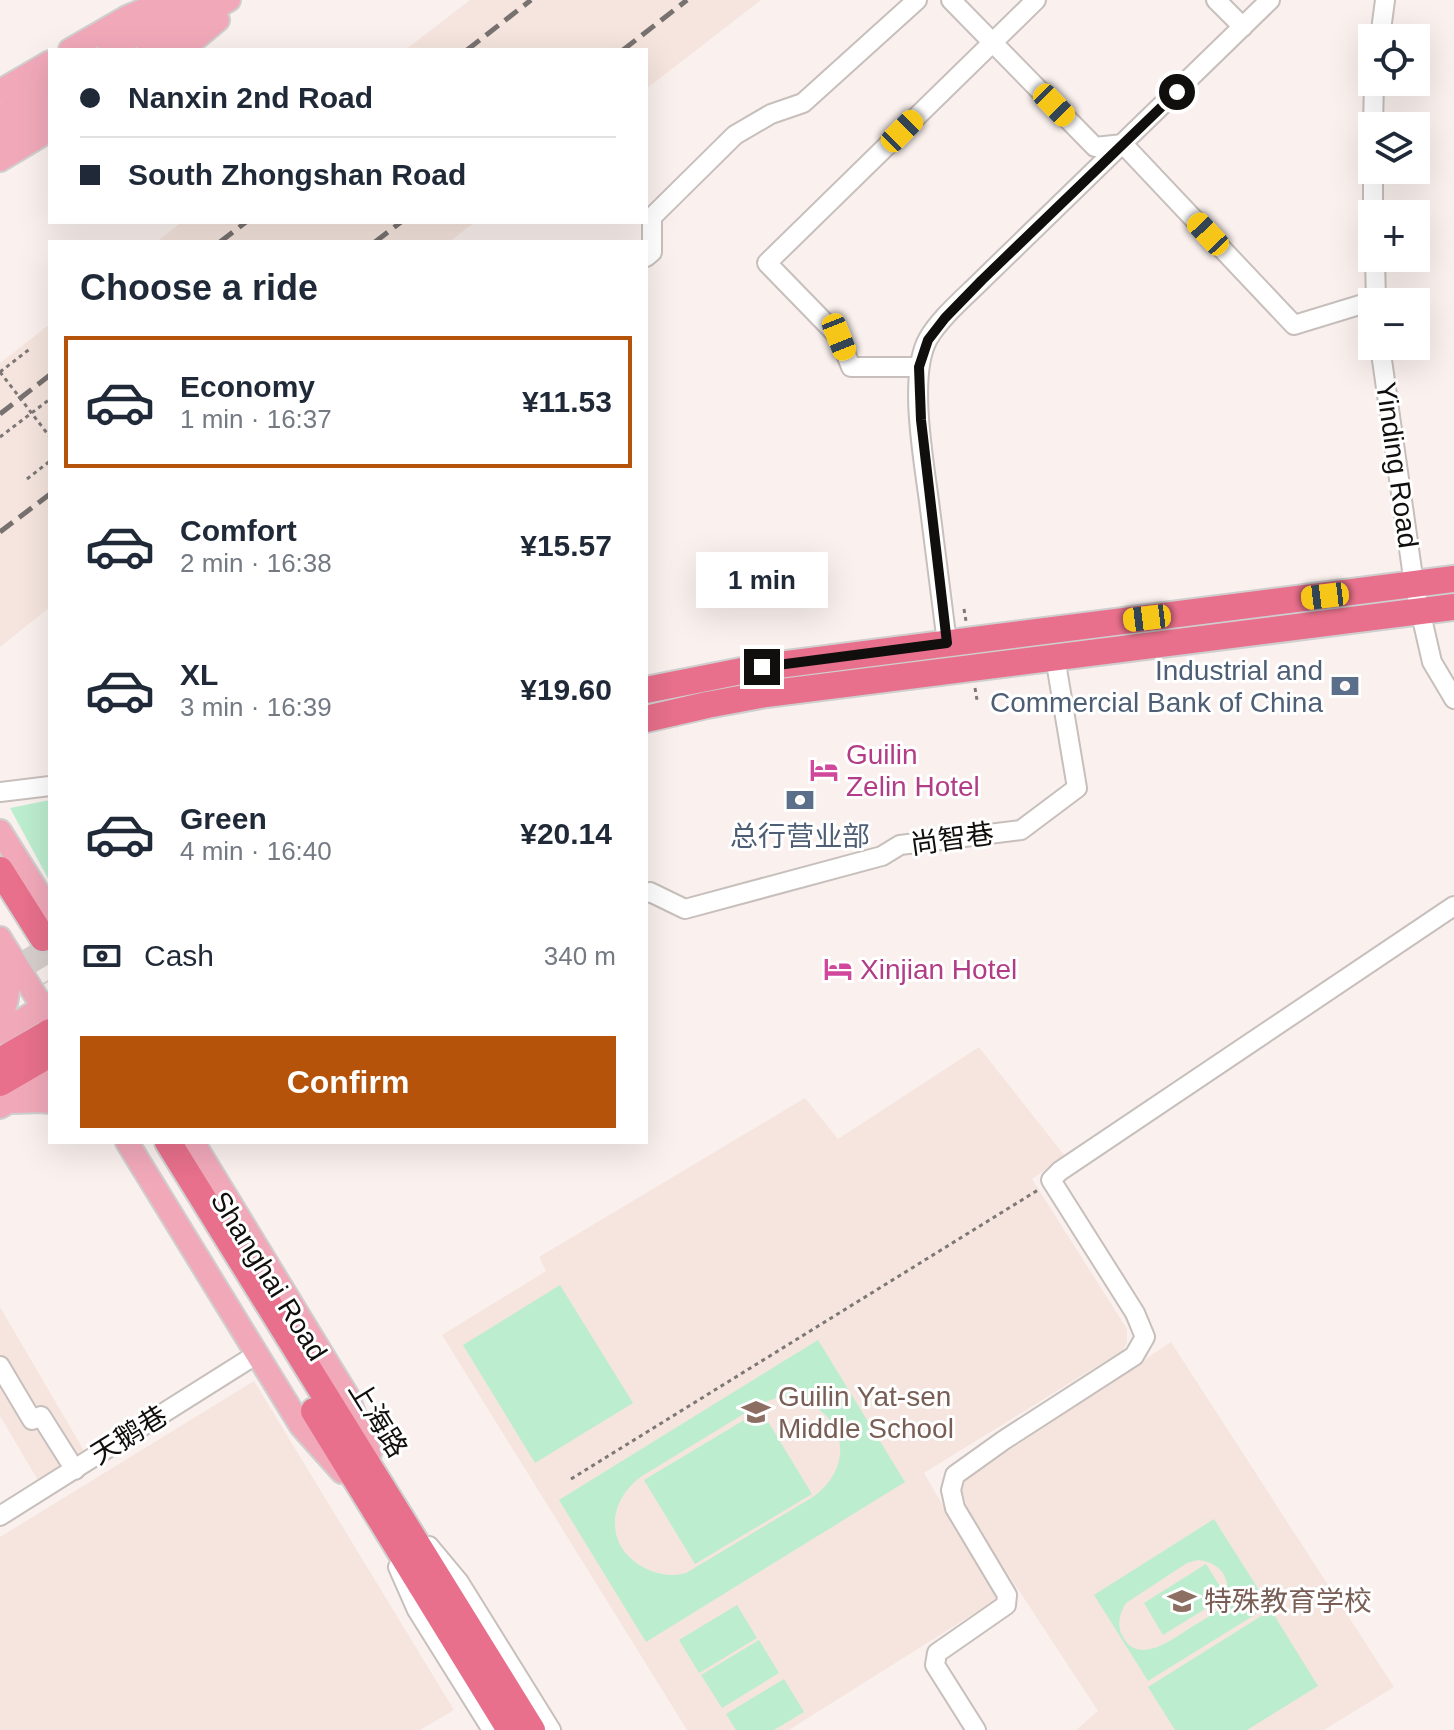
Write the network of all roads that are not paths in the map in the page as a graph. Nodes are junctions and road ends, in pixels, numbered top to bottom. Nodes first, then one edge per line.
1 (167, 0) edge
2 (241, 0) edge
3 (917, 0) edge
4 (951, 0) edge
5 (1036, 0) edge
6 (1216, 0) edge
7 (1270, 0) edge
8 (1385, 0) edge
9 (213, 3) edge
10 (1382, 24) edge
11 (1243, 27) junction
12 (992, 42) junction
13 (73, 48) edge
14 (113, 48) edge
15 (151, 48) edge
16 (184, 48) edge
17 (48, 63) edge
18 (48, 86) edge
19 (0, 91) edge
20 (48, 111) edge
21 (0, 116) edge
22 (48, 131) edge
23 (0, 140) edge
24 (1123, 144) junction
25 (0, 160) edge
26 (648, 255) edge
27 (1358, 306) edge
28 (1382, 360) edge
29 (919, 367) junction
30 (1454, 579) edge
31 (1414, 584) junction
32 (1454, 607) edge
33 (1421, 611) junction
34 (947, 643) junction
35 (1055, 657) junction
36 (648, 690) edge
37 (1454, 699) edge
38 (648, 719) edge
39 (48, 786) edge
40 (0, 792) edge
41 (0, 831) edge
42 (0, 870) edge
43 (648, 892) edge
44 (0, 900) edge
45 (1454, 906) edge
46 (48, 907) edge
47 (1, 940) edge
48 (48, 1015) edge
49 (0, 1018) edge
50 (0, 1033) edge
51 (48, 1056) edge
52 (0, 1061) edge
53 (48, 1080) edge
54 (3, 1097) edge
55 (48, 1102) edge
56 (128, 1144) edge
57 (149, 1144) edge
58 (169, 1144) edge
59 (194, 1144) edge
60 (257, 1354) junction
61 (0, 1366) edge
62 (75, 1470) junction
63 (379, 1500) junction
64 (0, 1516) edge
65 (492, 1730) edge
66 (510, 1730) edge
67 (532, 1730) edge
68 (551, 1730) edge
69 (976, 1730) edge

1 - 13 main road
2 - 16 main road
3 - 26 street
4 - 12 street
5 - 12 street
6 - 11 street
7 - 11 street
8 - 10 street
9 - 14 main road
9 - 15 main road
11 - 24 street
12 - 24 street
12 - 29 street
17 - 19 main road
18 - 21 main road
20 - 23 main road
22 - 25 main road
24 - 27 street
24 - 29 street
28 - 31 street, Yinding Road
29 - 34 street
30 - 31 highway
31 - 33 street, Yinding Road
31 - 34 highway
32 - 33 highway
33 - 35 highway
33 - 37 street, Yinding Road
34 - 36 highway
35 - 38 highway
35 - 43 street, 尚智巷
39 - 40 street
41 - 46 main road
42 - 44 highway
45 - 69 street
47 - 48 main road
47 - 49 main road
48 - 50 main road
48 - 52 highway
51 - 54 highway
53 - 54 main road
54 - 55 main road
56 - 60 main road
57 - 63 highway, Shanghai Road
58 - 63 highway, 上海路
59 - 63 main road
60 - 62 street, 天鹅巷
60 - 63 main road
61 - 62 street
62 - 64 street, 天鹅巷
63 - 65 street
63 - 66 highway, Shanghai Road
63 - 67 highway, 上海路
63 - 68 street

